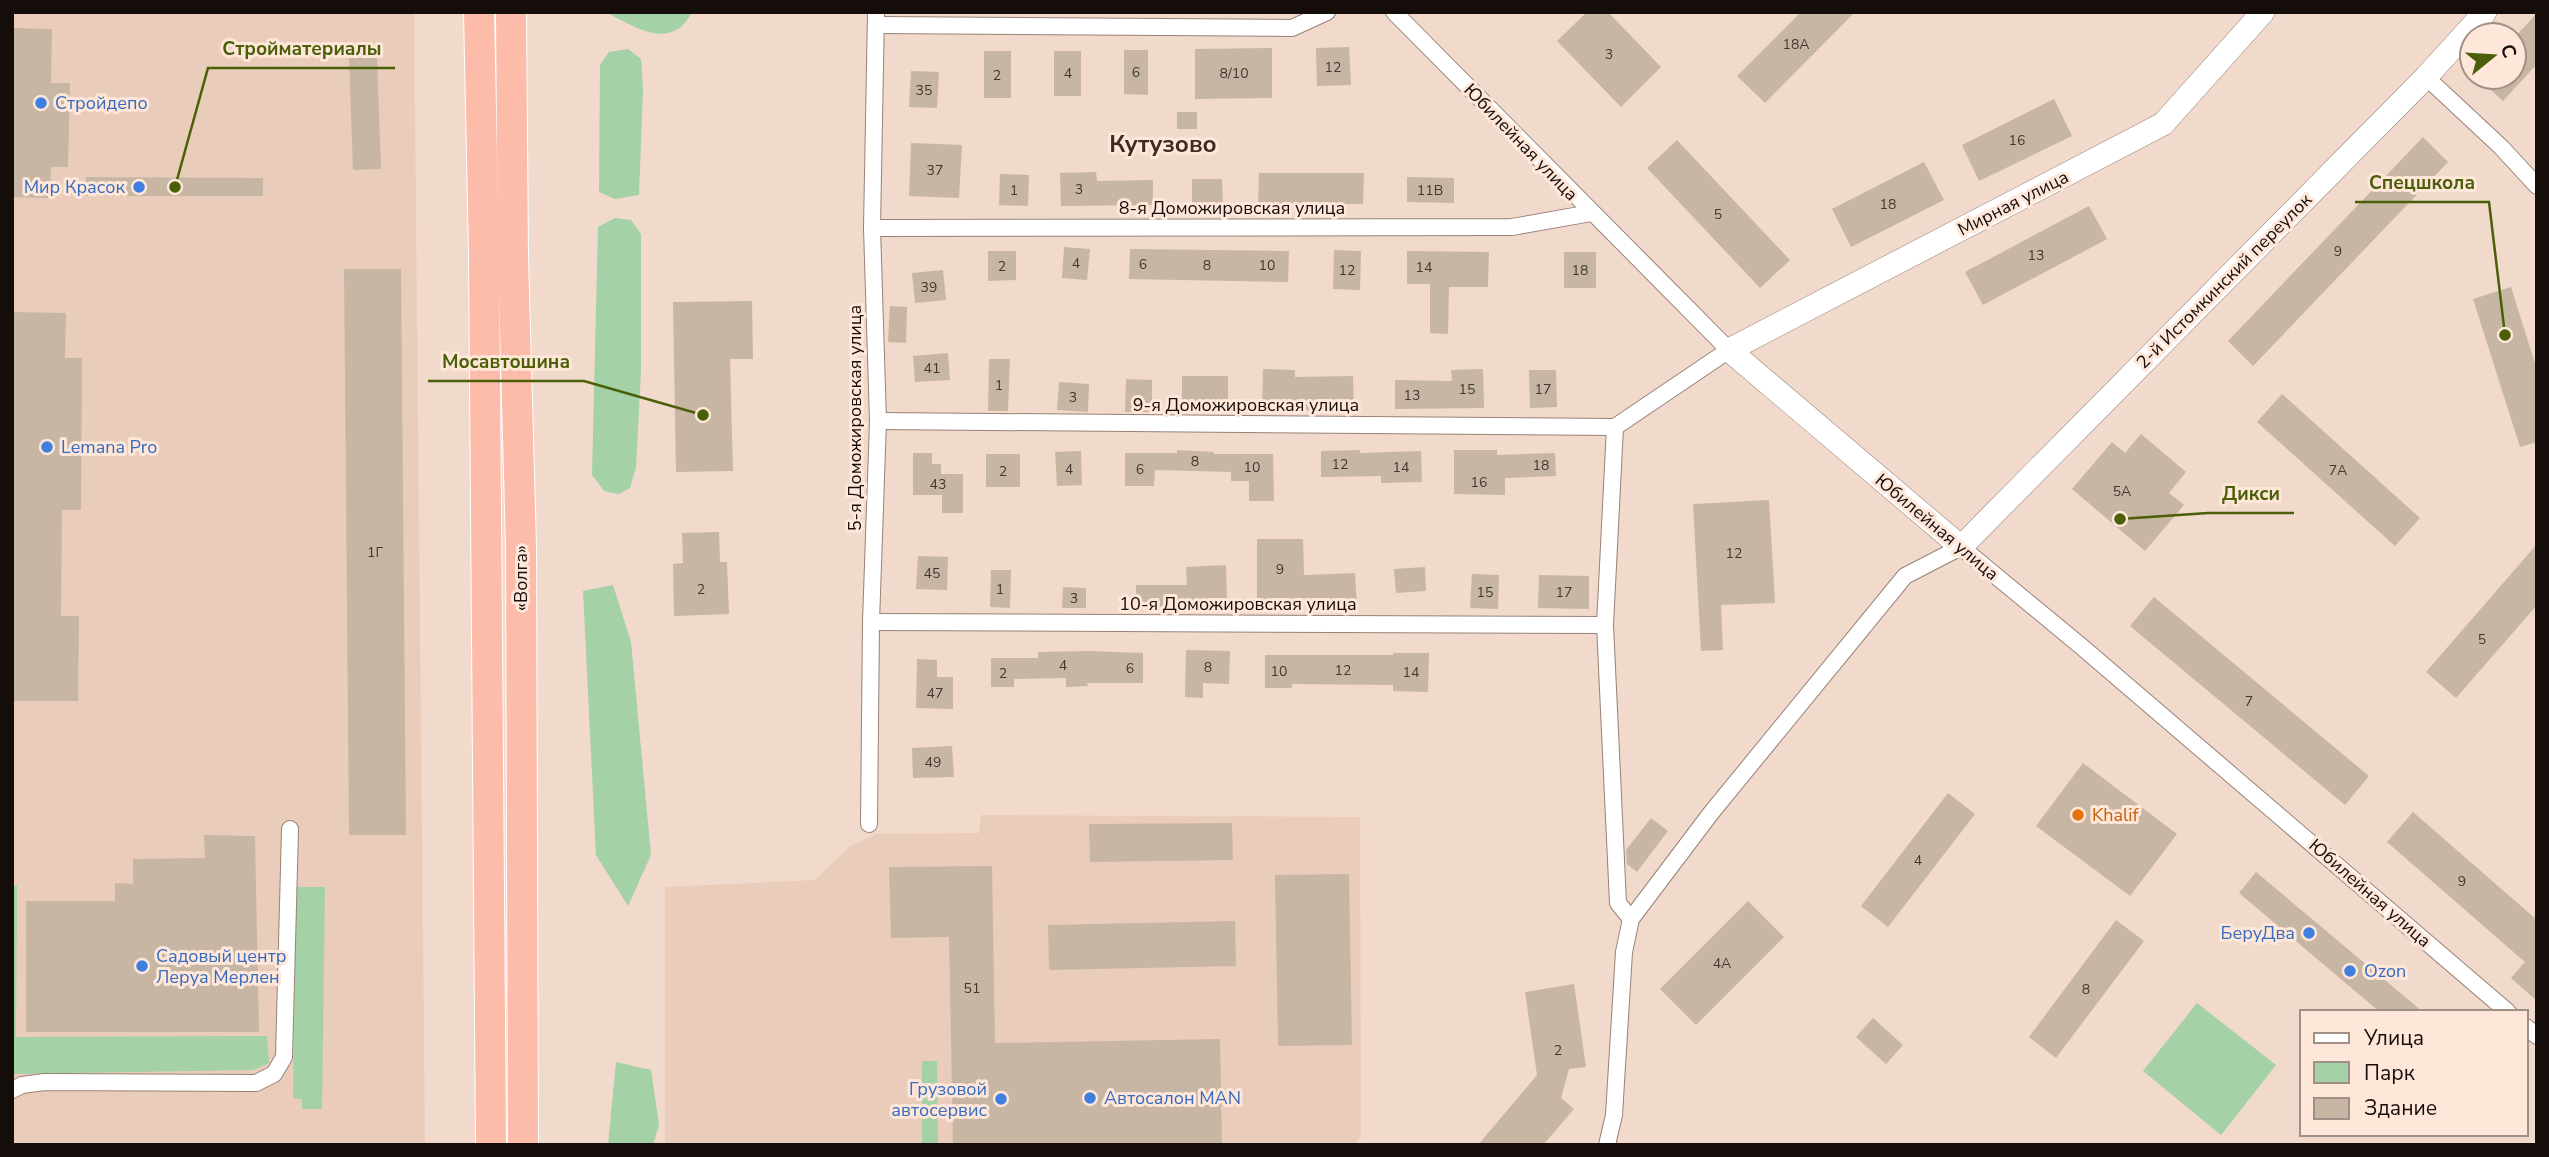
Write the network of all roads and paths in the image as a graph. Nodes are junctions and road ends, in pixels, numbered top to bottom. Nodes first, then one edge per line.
1 (469, 12) edge
2 (479, 12) edge
3 (511, 12) edge
4 (1327, 12) edge
5 (1394, 12) edge
6 (2263, 12) edge
7 (2485, 12) edge
8 (877, 19) edge
9 (479, 43) junction
10 (2426, 77) junction
11 (2537, 186) edge
12 (1591, 214) junction
13 (872, 228) junction
14 (1729, 350) junction
15 (878, 421) junction
16 (1615, 427) junction
17 (1961, 547) junction
18 (871, 622) junction
19 (1605, 625) junction
20 (869, 824) dead end
21 (290, 829) dead end
22 (1631, 919) junction
23 (2506, 1010) edge
24 (490, 1066) junction
25 (12, 1090) edge
26 (475, 1145) edge
27 (491, 1145) edge
28 (523, 1145) edge
29 (1607, 1145) edge

1 - 9 street
2 - 9 highway, «Волга»
3 - 28 highway, «Волга»
4 - 8 street
5 - 12 street, Юбилейная улица
6 - 14 street, Мирная улица
7 - 10 street, 2-й Истомкинский переулок
8 - 13 street, 5-я Доможировская улица
9 - 24 highway, «Волга»
10 - 11 street
10 - 17 street, 2-й Истомкинский переулок
12 - 13 street, 8-я Доможировская улица
12 - 14 street, Юбилейная улица
13 - 15 street, 5-я Доможировская улица
14 - 16 street
14 - 17 street, Юбилейная улица
15 - 16 street, 9-я Доможировская улица
15 - 18 street, 5-я Доможировская улица
16 - 19 street
17 - 22 street
17 - 23 street, Юбилейная улица
18 - 19 street, 10-я Доможировская улица
18 - 20 street, 5-я Доможировская улица
19 - 22 street
21 - 25 street
22 - 29 street
24 - 26 street
24 - 27 highway, «Волга»

